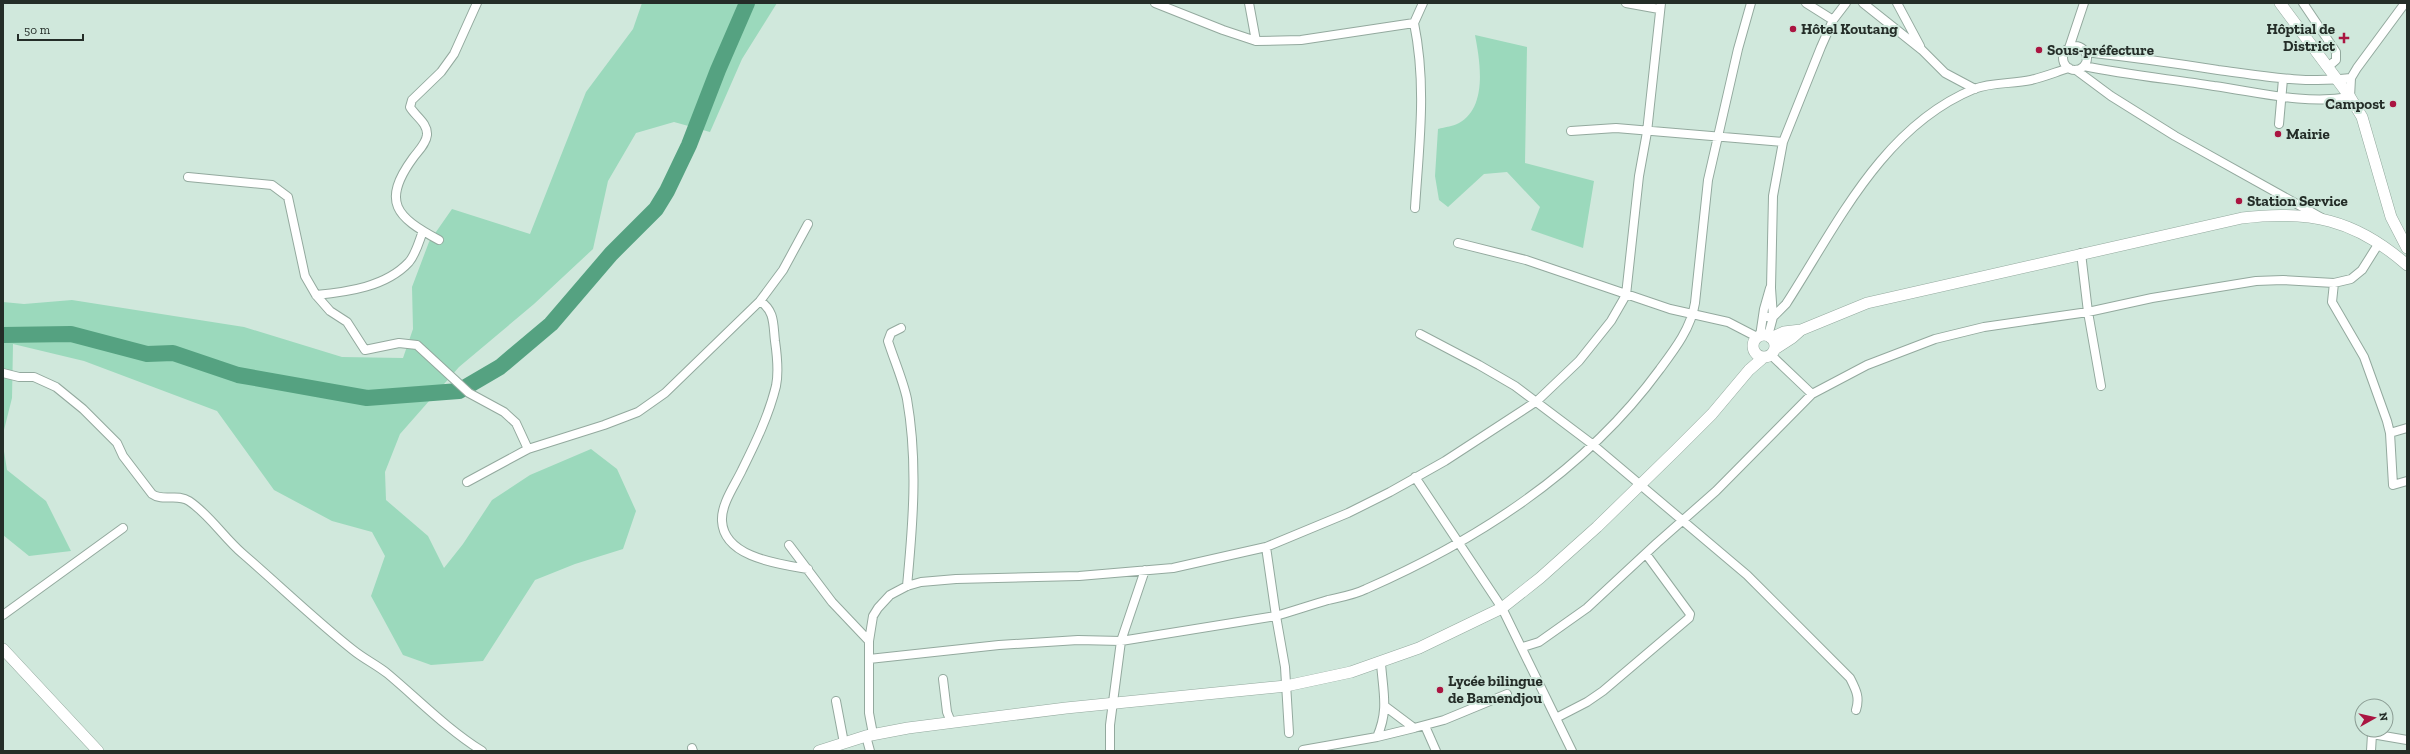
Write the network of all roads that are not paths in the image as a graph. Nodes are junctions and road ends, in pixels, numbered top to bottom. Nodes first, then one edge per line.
1 (477, 3) edge
2 (1155, 3) edge
3 (1249, 3) edge
4 (1424, 3) edge
5 (1626, 3) edge
6 (1751, 3) edge
7 (1806, 3) edge
8 (1846, 3) edge
9 (1863, 3) edge
10 (1897, 3) edge
11 (2084, 3) edge
12 (2280, 3) edge
13 (2303, 3) edge
14 (2405, 3) edge
15 (1660, 6) edge
16 (1833, 20) junction
17 (1414, 23) junction
18 (1256, 41) junction
19 (2069, 48) junction
20 (1922, 50) junction
21 (2085, 52) junction
22 (2076, 68) junction
23 (2328, 68) junction
24 (2351, 78) junction
25 (2283, 79) junction
26 (2338, 80) junction
27 (1975, 88) junction
28 (2281, 96) junction
29 (2350, 97) junction
30 (2279, 124) dead end
31 (1571, 130) dead end
32 (1647, 132) junction
33 (1718, 135) junction
34 (1783, 142) junction
35 (188, 177) dead end
36 (1415, 208) dead end
37 (2322, 218) junction
38 (808, 224) dead end
39 (423, 231) junction
40 (439, 240) dead end
41 (1458, 243) dead end
42 (2379, 243) junction
43 (2407, 248) edge
44 (2081, 253) junction
45 (2407, 265) edge
46 (2334, 284) junction
47 (1771, 288) junction
48 (316, 295) junction
49 (1626, 295) junction
50 (760, 301) junction
51 (2088, 312) junction
52 (1693, 315) junction
53 (1773, 316) junction
54 (1763, 317) junction
55 (901, 328) dead end
56 (1800, 330) junction
57 (1420, 334) dead end
58 (1764, 337) junction
59 (1766, 353) junction
60 (3, 373) edge
61 (2101, 386) dead end
62 (1812, 394) junction
63 (1537, 401) junction
64 (2407, 428) edge
65 (2390, 433) junction
66 (1592, 444) junction
67 (528, 449) junction
68 (1415, 478) junction
69 (2407, 481) edge
70 (467, 482) dead end
71 (1642, 484) junction
72 (1682, 522) junction
73 (123, 528) dead end
74 (1457, 542) junction
75 (789, 545) dead end
76 (1266, 547) junction
77 (1646, 554) junction
78 (808, 568) junction
79 (1145, 570) junction
80 (908, 586) junction
81 (1502, 608) junction
82 (3, 615) edge
83 (1276, 616) junction
84 (869, 641) junction
85 (1121, 641) junction
86 (1523, 648) junction
87 (3, 649) edge
88 (869, 659) junction
89 (1381, 662) junction
90 (943, 678) dead end
91 (1286, 686) junction
92 (1508, 694) dead end
93 (836, 701) dead end
94 (1113, 703) junction
95 (1386, 707) junction
96 (1856, 710) dead end
97 (1556, 718) junction
98 (951, 722) junction
99 (1425, 726) junction
100 (1414, 728) junction
101 (1289, 733) dead end
102 (869, 735) junction
103 (1376, 737) junction
104 (2407, 740) edge
105 (844, 743) junction
106 (1303, 750) dead end
107 (98, 751) edge
108 (482, 751) edge
109 (819, 751) edge
110 (870, 751) edge
111 (1110, 751) edge
112 (1436, 751) edge
113 (1572, 751) edge
114 (2371, 751) edge

1 - 39 street
2 - 18 street
3 - 18 street
4 - 17 street
5 - 15 street
6 - 33 street
7 - 16 street
8 - 16 street
9 - 20 street
10 - 20 street
11 - 19 street
12 - 23 main road
13 - 23 street
14 - 24 street
15 - 32 street
16 - 34 street
17 - 18 street
17 - 36 street
19 - 21 street
19 - 22 street
20 - 27 street
21 - 22 street
21 - 25 street
22 - 27 street
22 - 28 street
22 - 37 street
23 - 26 main road
24 - 26 street
24 - 29 street
25 - 26 street
25 - 28 street
26 - 29 main road
27 - 53 street
28 - 29 street
28 - 30 street
29 - 43 main road
31 - 32 street
32 - 33 street
32 - 49 street
33 - 34 street
33 - 52 street
34 - 47 street
35 - 48 street
37 - 42 main road
37 - 44 main road
38 - 50 street
39 - 40 street
39 - 48 street
41 - 49 street
42 - 45 main road
42 - 46 street
44 - 51 street
44 - 56 main road
46 - 51 street
46 - 65 street
47 - 53 street
47 - 54 street
48 - 67 street
49 - 52 street
49 - 63 street
50 - 67 street
50 - 78 street
51 - 61 street
51 - 62 street
52 - 58 street
52 - 66 street
53 - 54 street
53 - 58 street
54 - 58 street
55 - 80 street
56 - 58 main road
56 - 59 main road
57 - 63 street
58 - 59 main road
58 - 59 main road
59 - 62 street
59 - 71 main road
60 - 108 street
62 - 72 street
63 - 66 street
63 - 68 street
64 - 65 street
65 - 69 street
66 - 71 street
66 - 74 street
67 - 70 street
68 - 74 street
68 - 76 street
71 - 72 street
71 - 81 main road
72 - 77 street
72 - 96 street
73 - 82 street
74 - 81 street
74 - 83 street
75 - 78 street
76 - 79 street
76 - 83 street
77 - 86 street
77 - 97 street
78 - 84 street
79 - 80 street
79 - 85 street
80 - 84 street
81 - 86 street
81 - 89 main road
83 - 85 street
83 - 91 street
84 - 88 street
85 - 88 street
85 - 94 street
86 - 97 street
87 - 107 main road
88 - 102 street
89 - 91 main road
89 - 95 street
90 - 98 street
91 - 94 main road
91 - 101 street
92 - 99 street
93 - 105 street
94 - 98 main road
94 - 111 street
95 - 100 street
95 - 103 street
97 - 113 street
98 - 102 main road
99 - 100 street
99 - 112 street
100 - 103 street
102 - 105 main road
102 - 110 street
103 - 106 street
104 - 114 street
105 - 109 main road

